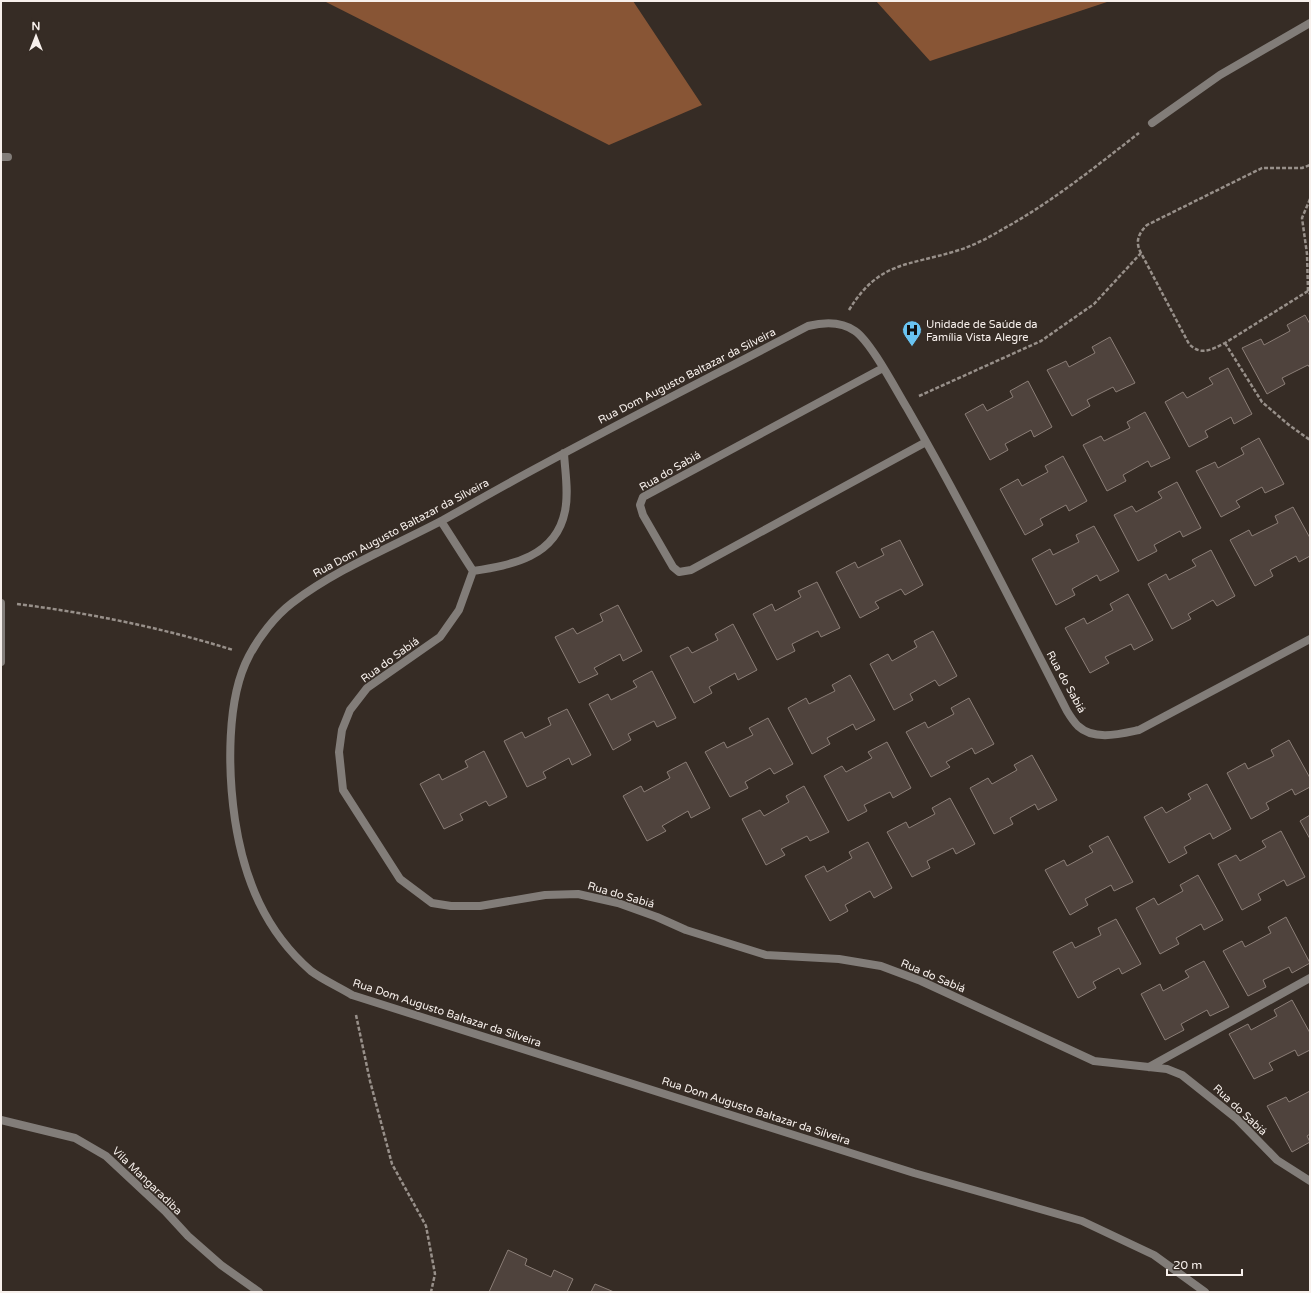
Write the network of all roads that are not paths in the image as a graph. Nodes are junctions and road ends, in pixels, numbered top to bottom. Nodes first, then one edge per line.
1 (1310, 23) edge
2 (1152, 123) road end
3 (840, 324) joint
4 (883, 368) junction
5 (926, 442) junction
6 (564, 453) junction
7 (441, 521) junction
8 (473, 571) junction
9 (2, 603) edge
10 (1310, 639) edge
11 (1, 658) edge
12 (1310, 978) edge
13 (1149, 1067) junction
14 (1, 1120) edge
15 (1310, 1181) edge
16 (260, 1292) edge
17 (1204, 1292) edge

1 - 2 street
3 - 4 street, Rua do Sabiá
3 - 6 street, Rua Dom Augusto Baltazar da Silveira
4 - 5 street, Rua do Sabiá
4 - 5 street, Rua do Sabiá
5 - 10 street, Rua do Sabiá
6 - 7 street, Rua Dom Augusto Baltazar da Silveira
6 - 8 street
7 - 8 street
7 - 17 street, Rua Dom Augusto Baltazar da Silveira
8 - 13 street, Rua do Sabiá
9 - 11 street
12 - 13 street
13 - 15 street, Rua do Sabiá
14 - 16 street, Vila Mangaradiba

